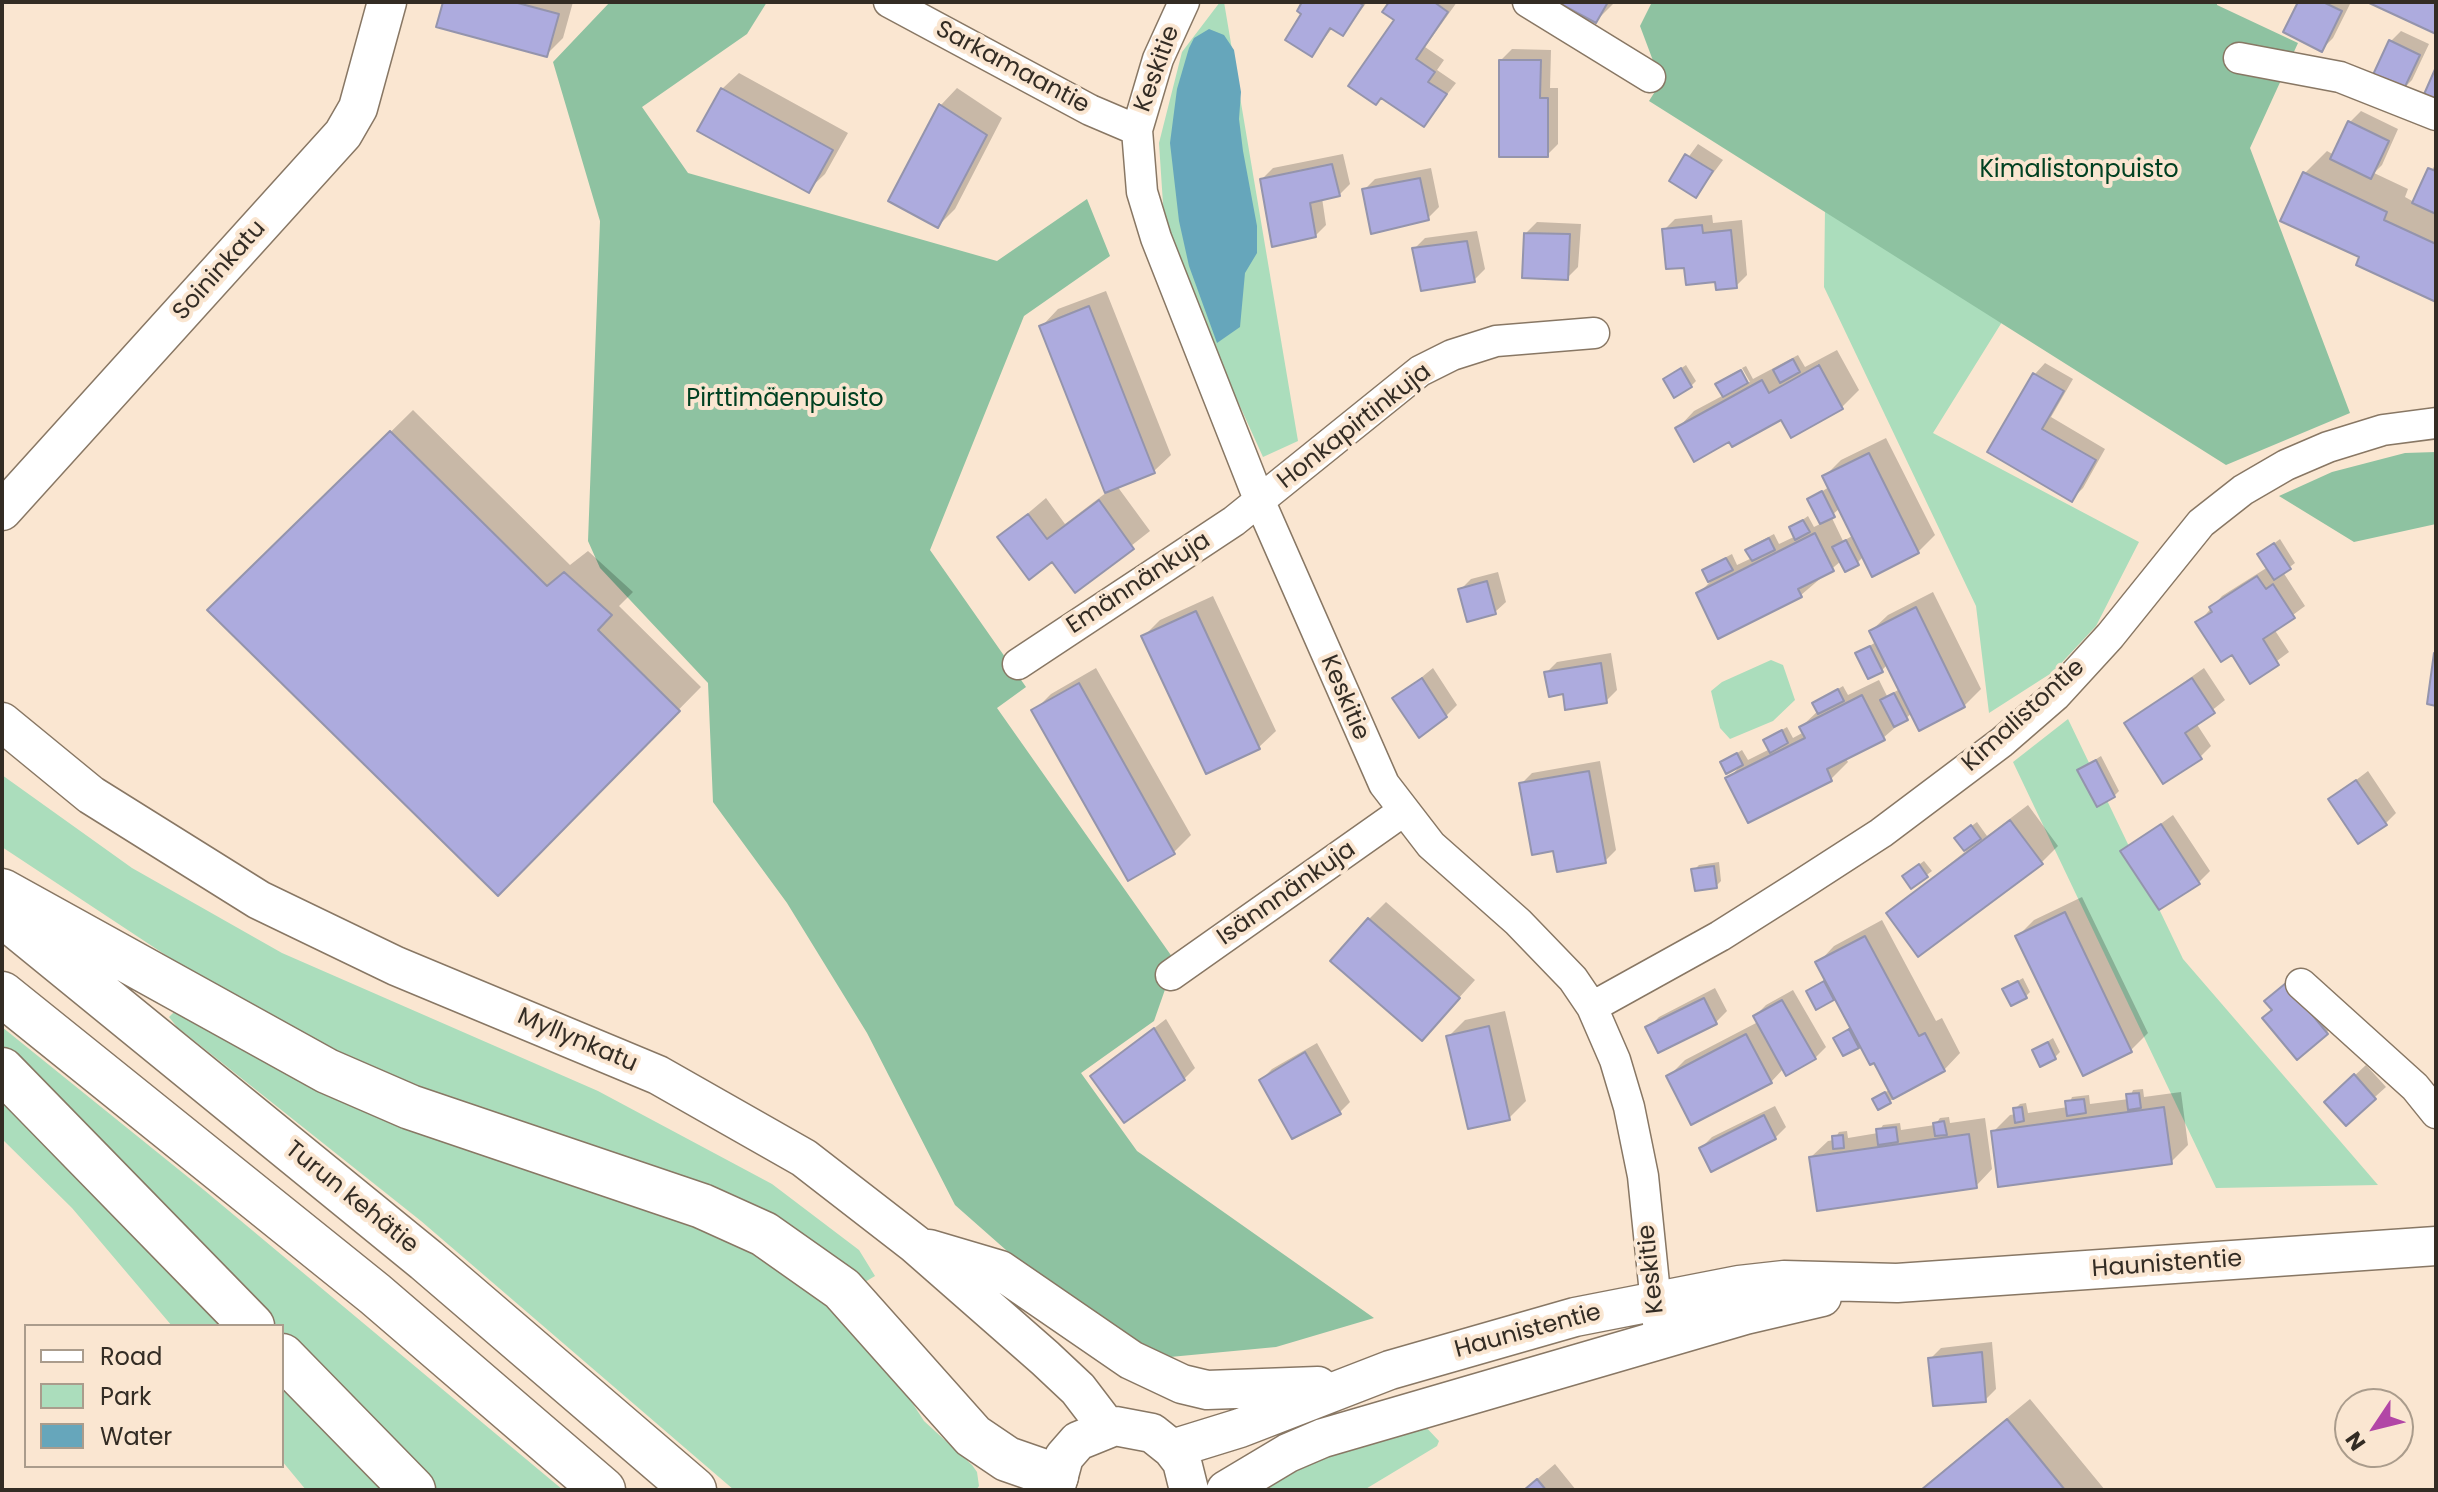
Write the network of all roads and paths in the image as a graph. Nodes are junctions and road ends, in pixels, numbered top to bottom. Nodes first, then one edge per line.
1 (387, 2) edge
2 (1184, 2) edge
3 (1528, 2) edge
4 (897, 5) edge
5 (2239, 58) dead end
6 (1650, 77) dead end
7 (2436, 115) edge
8 (1137, 130) junction
9 (1594, 333) dead end
10 (2436, 423) edge
11 (1260, 502) junction
12 (2, 511) edge
13 (1018, 664) dead end
14 (2, 722) edge
15 (1402, 812) junction
16 (2, 891) edge
17 (2, 914) edge
18 (1171, 975) dead end
19 (2301, 984) dead end
20 (2, 994) edge
21 (1592, 1007) junction
22 (2, 1070) edge
23 (2436, 1113) edge
24 (915, 1244) junction
25 (2436, 1246) edge
26 (1897, 1283) junction
27 (1656, 1301) junction
28 (250, 1324) edge
29 (1660, 1341) junction
30 (284, 1358) edge
31 (1345, 1385) junction
32 (1107, 1427) junction
33 (1172, 1449) junction
34 (1055, 1483) edge
35 (413, 1490) edge
36 (603, 1490) edge
37 (694, 1490) edge
38 (1189, 1490) edge
39 (1226, 1490) edge

1 - 12 street, Soininkatu
2 - 8 street, Keskitie
3 - 6 street
4 - 8 street, Sarkamaantie
5 - 7 street
8 - 11 street, Keskitie
9 - 11 street, Honkapirtinkuja
10 - 21 street, Kimalistontie
11 - 13 street, Emännänkuja
11 - 15 street, Keskitie
14 - 24 street, Myllynkatu
15 - 18 street, Isännnänkuja
15 - 21 street, Keskitie
16 - 34 highway
17 - 37 highway, Turun kehätie
19 - 23 street
20 - 36 highway
21 - 27 street, Keskitie
22 - 28 highway
24 - 31 street
24 - 32 street, Myllynkatu
25 - 26 street, Haunistentie
26 - 27 street, Haunistentie
26 - 29 street, Haunistentie
27 - 29 street, Keskitie
27 - 31 street, Haunistentie
29 - 39 street, Haunistentie
30 - 35 highway
31 - 33 street, Haunistentie
32 - 33 street
32 - 34 street
33 - 38 street

